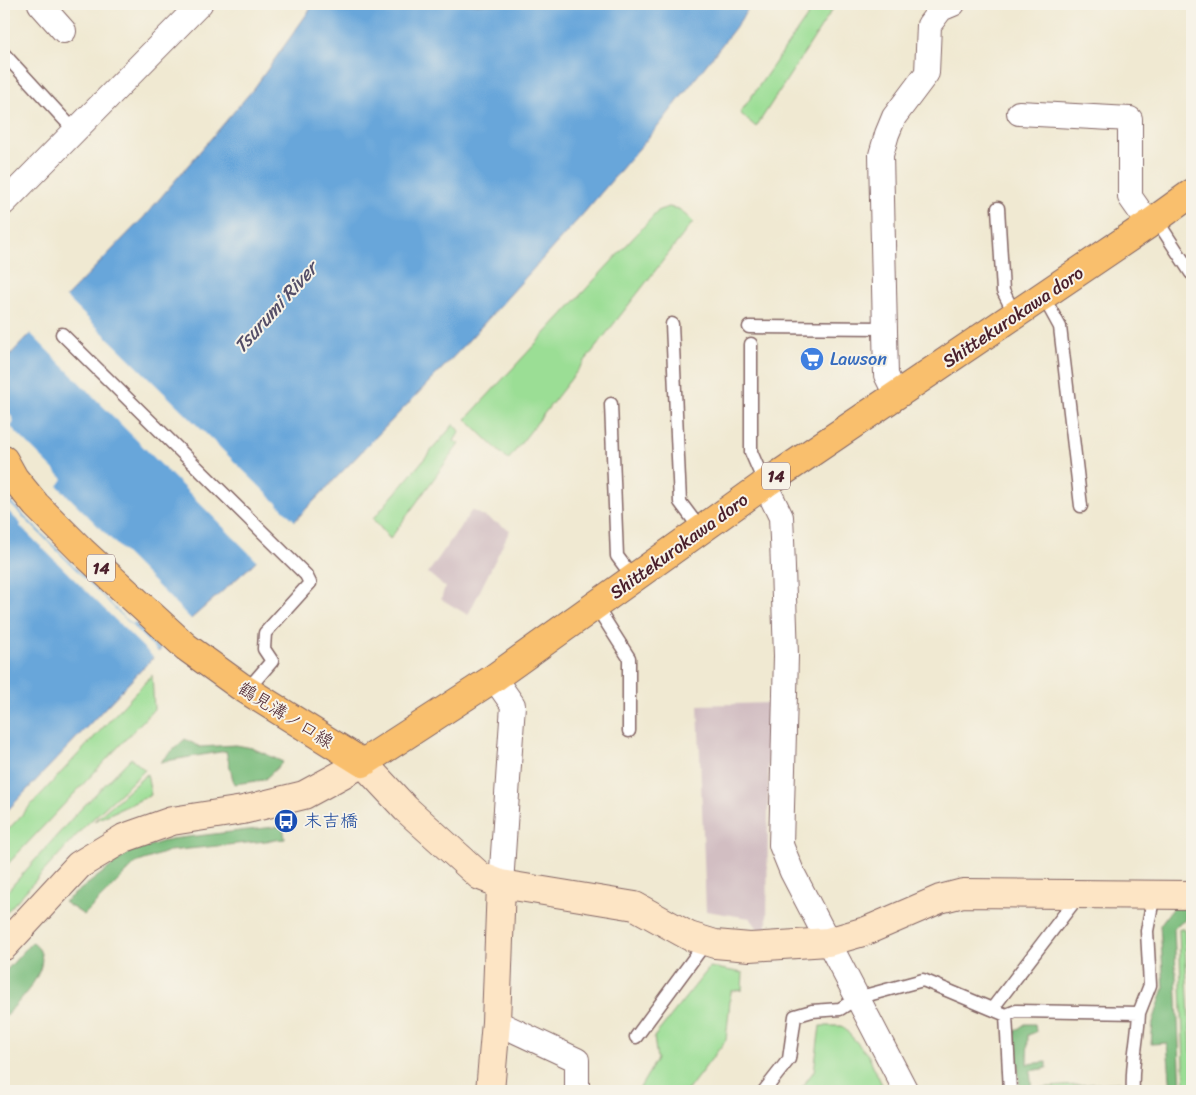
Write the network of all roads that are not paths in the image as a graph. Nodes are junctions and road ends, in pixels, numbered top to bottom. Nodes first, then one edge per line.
1 (40, 4) edge
2 (200, 4) edge
3 (953, 4) edge
4 (64, 30) dead end
5 (4, 54) edge
6 (1019, 113) dead end
7 (74, 130) junction
8 (1192, 194) edge
9 (4, 203) edge
10 (998, 208) dead end
11 (1152, 222) junction
12 (1192, 273) edge
13 (1044, 296) junction
14 (1015, 314) junction
15 (672, 324) dead end
16 (749, 327) dead end
17 (885, 328) junction
18 (62, 334) dead end
19 (751, 344) dead end
20 (896, 395) junction
21 (611, 404) dead end
22 (4, 460) edge
23 (765, 484) junction
24 (1081, 506) dead end
25 (701, 530) junction
26 (634, 579) junction
27 (596, 606) junction
28 (494, 678) junction
29 (247, 690) junction
30 (629, 731) dead end
31 (363, 763) junction
32 (501, 884) junction
33 (1080, 894) junction
34 (1154, 894) junction
35 (1192, 895) edge
36 (706, 942) junction
37 (828, 942) junction
38 (4, 946) edge
39 (857, 998) junction
40 (992, 1009) junction
41 (1139, 1013) junction
42 (1006, 1015) junction
43 (496, 1022) junction
44 (636, 1037) dead end
45 (490, 1091) edge
46 (577, 1091) edge
47 (764, 1091) edge
48 (906, 1091) edge
49 (1010, 1091) edge
50 (1133, 1091) edge

1 - 4 street
2 - 7 street
3 - 17 street
5 - 7 lane
6 - 11 street
7 - 9 street
8 - 11 main road, Shittekurokawa doro / 14
10 - 14 lane
11 - 12 lane
11 - 13 main road, Shittekurokawa doro / 14
13 - 14 main road, Shittekurokawa doro / 14
13 - 24 lane
14 - 20 main road, Shittekurokawa doro / 14
15 - 25 lane
16 - 17 lane
17 - 20 street
18 - 29 lane
19 - 23 lane
20 - 23 main road, Shittekurokawa doro / 14
21 - 26 lane
22 - 29 main road, 鶴見溝ノ口線 / 14
23 - 25 main road, Shittekurokawa doro / 14
23 - 37 street
25 - 26 main road, Shittekurokawa doro / 14
26 - 27 main road, Shittekurokawa doro / 14
27 - 28 main road, Shittekurokawa doro / 14
27 - 30 lane
28 - 31 main road, Shittekurokawa doro / 14
28 - 32 street
29 - 31 main road, 鶴見溝ノ口線 / 14
31 - 32 street
31 - 38 street
32 - 36 street
32 - 43 street
33 - 34 street
33 - 37 street
33 - 40 lane
34 - 35 street
34 - 41 lane
36 - 37 street
36 - 44 lane
37 - 39 street
39 - 40 lane
39 - 47 lane
39 - 48 street
40 - 42 lane
41 - 42 lane
41 - 50 lane
42 - 49 lane
43 - 45 street
43 - 46 street

